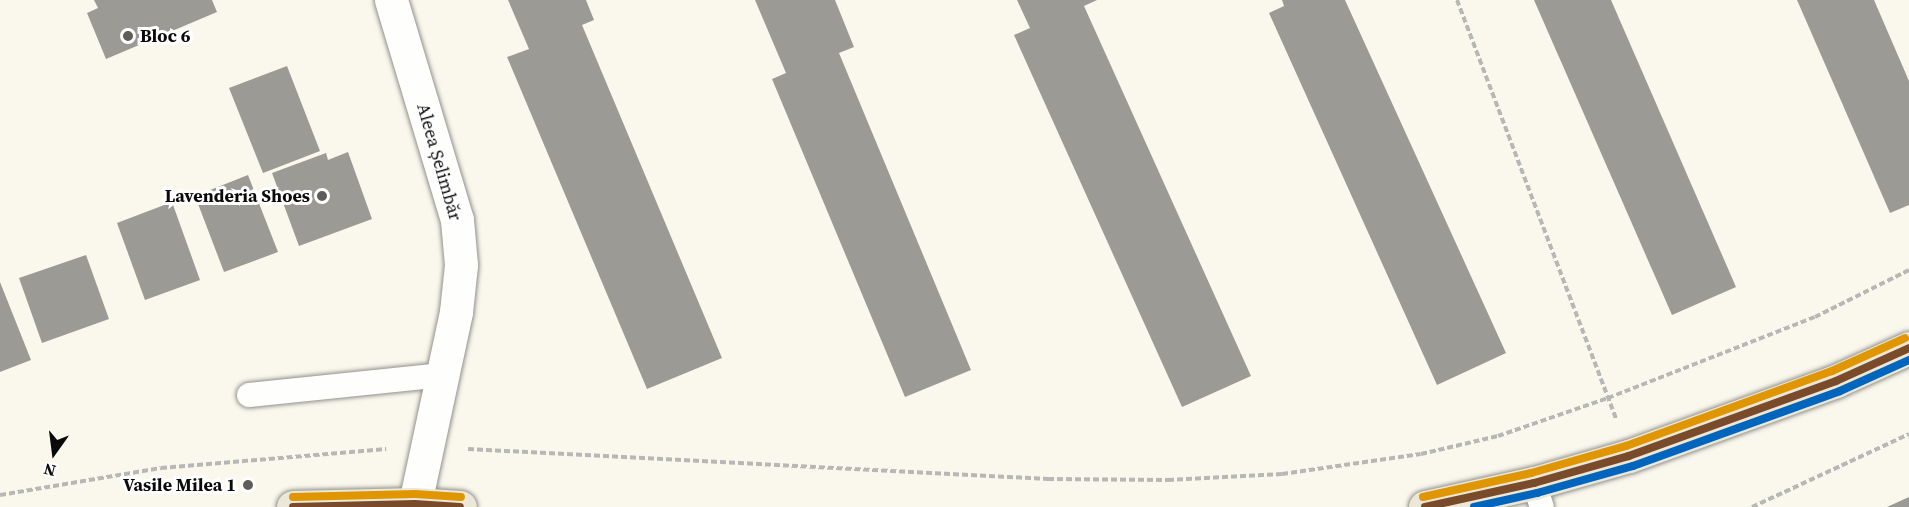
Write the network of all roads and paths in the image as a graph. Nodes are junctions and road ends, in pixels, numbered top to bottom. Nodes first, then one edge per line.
1 (391, 0) edge
2 (1457, 0) edge
3 (1909, 270) edge
4 (1909, 348) edge
5 (443, 375) junction
6 (249, 395) dead end
7 (1608, 398) junction
8 (1909, 434) edge
9 (427, 446) junction
10 (1629, 456) junction
11 (0, 495) edge
12 (1538, 495) edge
13 (415, 504) junction
14 (293, 507) edge
15 (460, 507) edge
16 (1425, 507) edge
17 (1752, 507) edge

1 - 5 street, Aleea Șelimbăr
2 - 7 path
3 - 7 path
4 - 10 main road
5 - 6 lane
5 - 9 street, Aleea Șelimbăr
7 - 9 path
7 - 10 path
8 - 17 path
9 - 11 path
9 - 13 street, Aleea Șelimbăr
10 - 12 main road
12 - 16 main road
13 - 14 main road
13 - 15 main road

